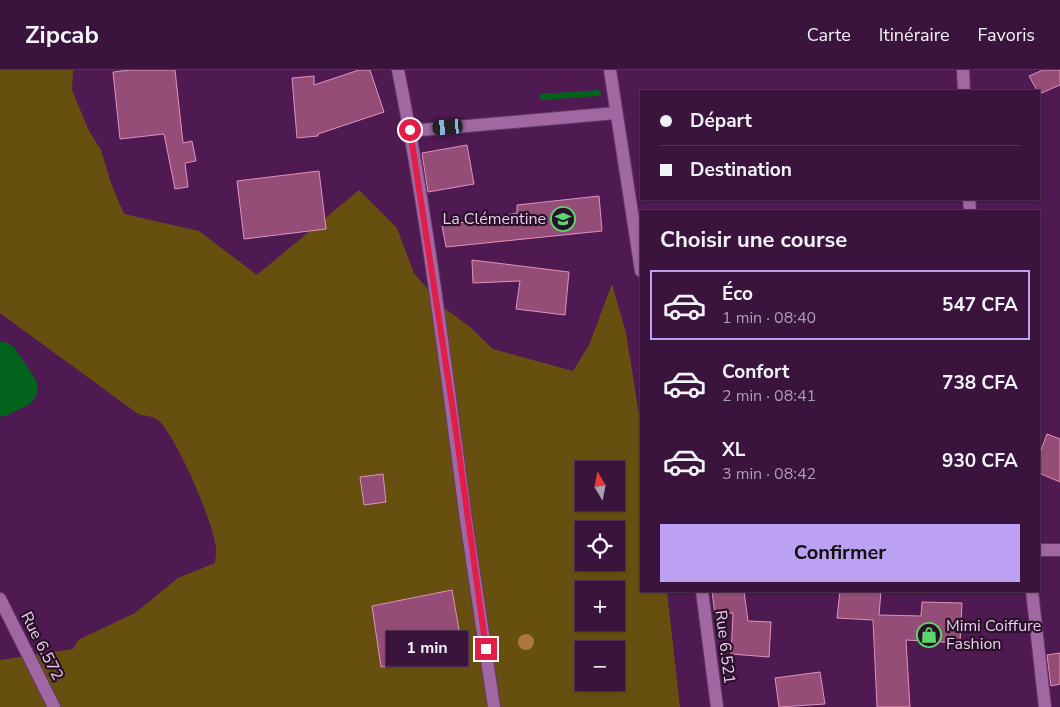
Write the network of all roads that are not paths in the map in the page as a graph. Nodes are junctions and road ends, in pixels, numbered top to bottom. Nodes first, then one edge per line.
1 (398, 70) edge
2 (610, 70) edge
3 (963, 70) edge
4 (964, 90) edge
5 (616, 114) junction
6 (410, 130) junction
7 (640, 266) edge
8 (1040, 550) edge
9 (1060, 550) edge
10 (702, 592) edge
11 (1032, 592) edge
12 (0, 599) edge
13 (54, 707) edge
14 (494, 707) edge
15 (717, 707) edge
16 (1045, 707) edge

1 - 6 street
2 - 5 street
3 - 4 street
5 - 6 street
5 - 7 street
6 - 14 street
8 - 9 street
10 - 15 street, Rue 6.521
11 - 16 street
12 - 13 street, Rue 6.572

